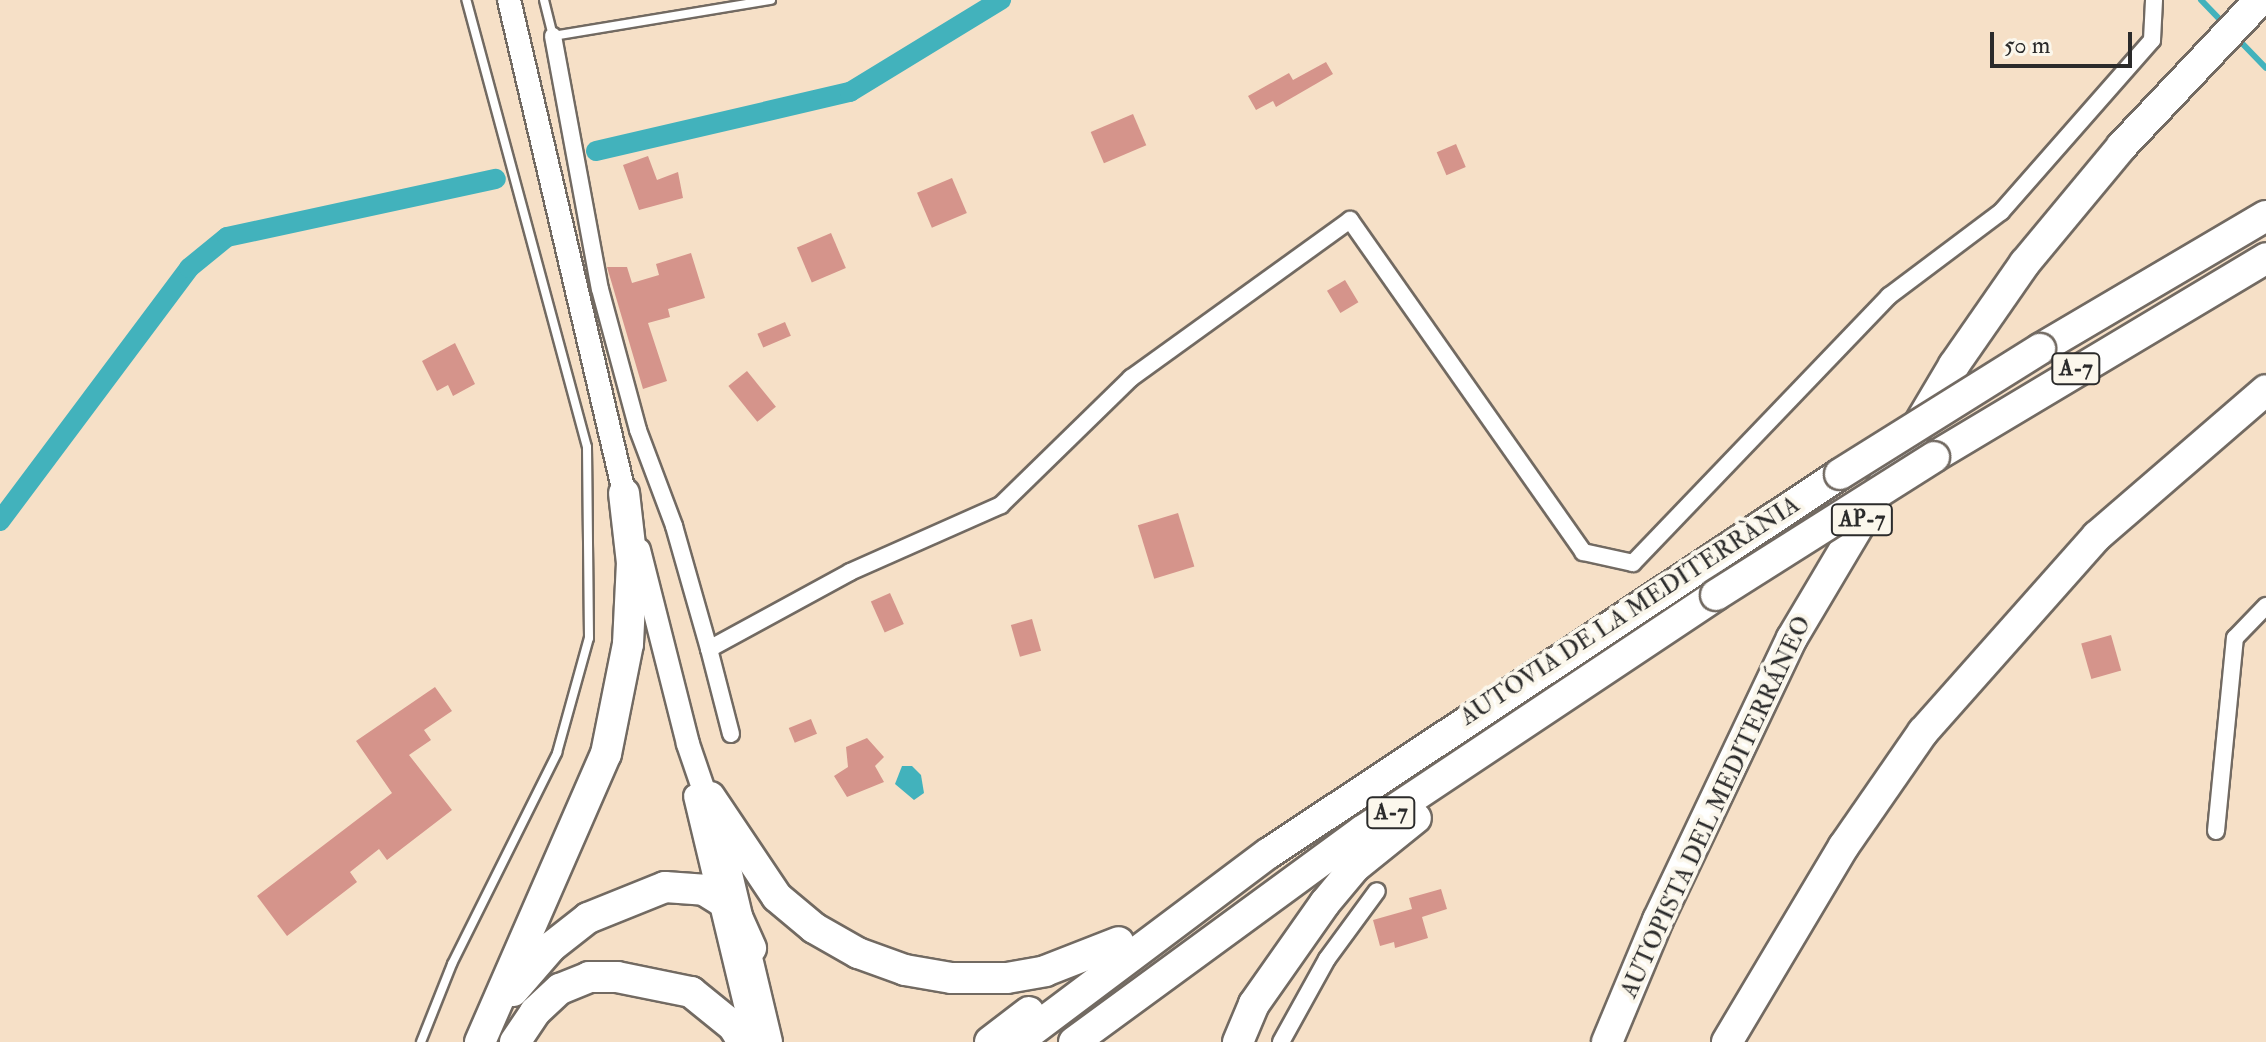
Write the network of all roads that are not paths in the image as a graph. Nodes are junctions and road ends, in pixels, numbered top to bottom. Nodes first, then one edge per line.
1 (466, 0) edge
2 (509, 0) edge
3 (544, 0) edge
4 (771, 0) edge
5 (2154, 0) edge
6 (2260, 0) edge
7 (553, 36) junction
8 (2266, 216) edge
9 (2266, 258) edge
10 (2266, 390) edge
11 (624, 493) junction
12 (2266, 606) edge
13 (709, 649) junction
14 (1553, 705) junction
15 (731, 734) dead end
16 (688, 744) junction
17 (710, 797) junction
18 (2216, 831) dead end
19 (1269, 853) junction
20 (1377, 891) dead end
21 (720, 900) junction
22 (1119, 942) junction
23 (751, 948) junction
24 (484, 1031) edge
25 (421, 1042) edge
26 (515, 1042) edge
27 (743, 1042) edge
28 (754, 1042) edge
29 (771, 1042) edge
30 (990, 1042) edge
31 (1017, 1042) edge
32 (1074, 1042) edge
33 (1238, 1042) edge
34 (1281, 1042) edge
35 (1607, 1042) edge
36 (1727, 1042) edge

1 - 25 lane
2 - 11 street
3 - 7 lane
4 - 7 lane
5 - 13 street
6 - 35 highway, AUTOPISTA DEL MEDITERRÁNEO / AP-7
7 - 13 street
8 - 19 highway, AUTOVIA DE LA MEDITERRÀNIA / A-7, bridge
9 - 14 highway, AUTOVIA DE LA MEDITERRÀNIA / A-7, bridge
10 - 36 highway
11 - 16 street
11 - 24 highway
12 - 18 street
13 - 15 street
14 - 32 highway, AUTOVIA DE LA MEDITERRÀNIA / A-7
14 - 33 highway
16 - 17 street
16 - 21 street
17 - 22 highway
17 - 23 street
19 - 22 highway
19 - 31 highway, AUTOVIA DE LA MEDITERRÀNIA / A-7
20 - 34 street
21 - 23 highway
21 - 24 highway
21 - 28 street
22 - 30 highway
23 - 29 street
26 - 27 highway

